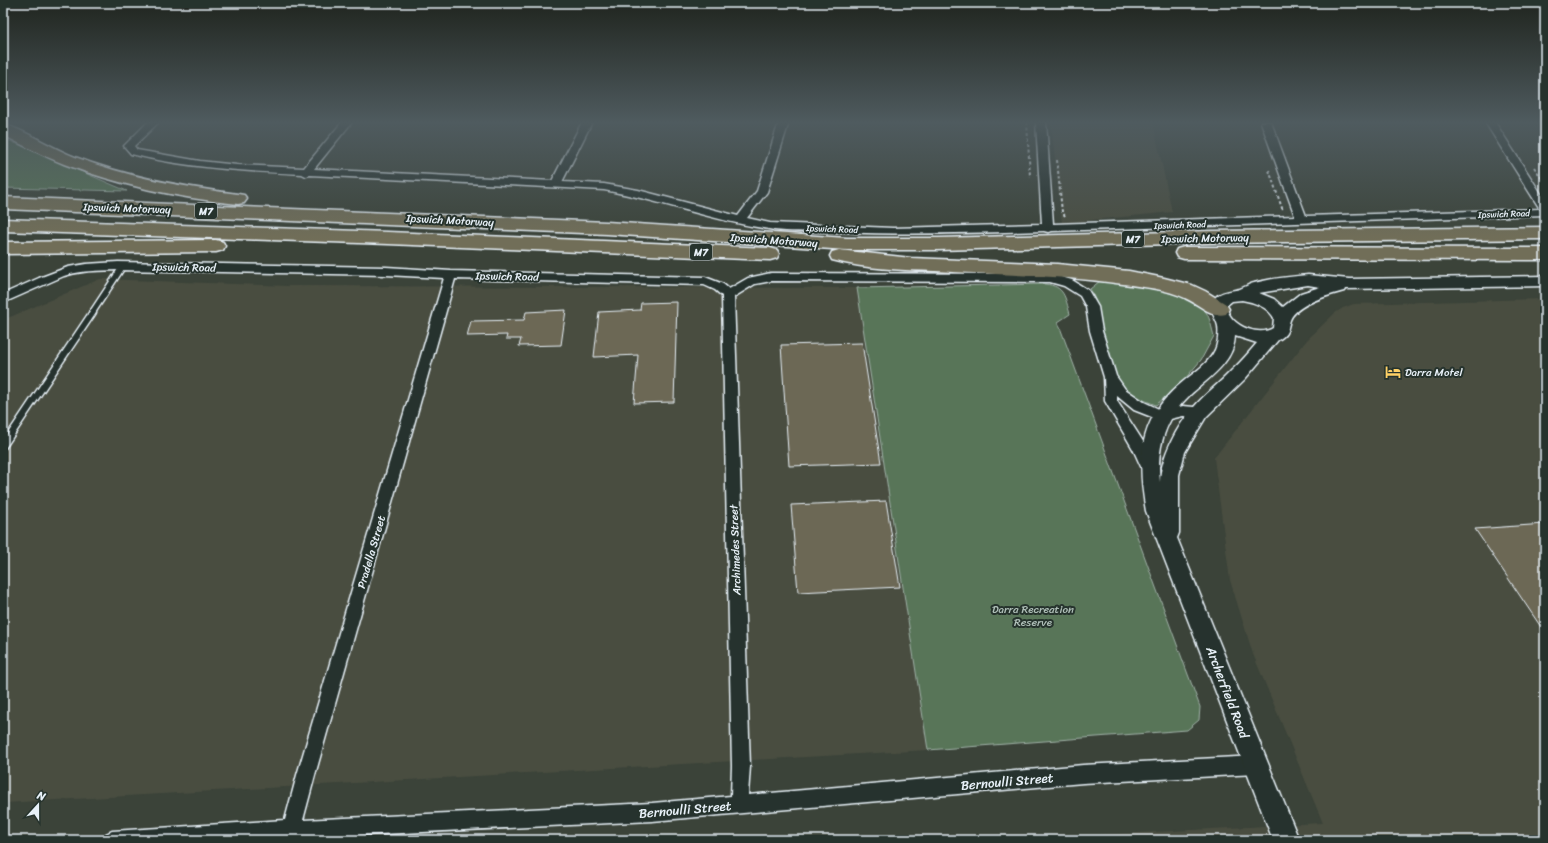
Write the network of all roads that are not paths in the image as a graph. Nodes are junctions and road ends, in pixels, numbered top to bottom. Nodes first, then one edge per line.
1 (73, 161) edge
2 (185, 161) edge
3 (315, 161) edge
4 (567, 161) edge
5 (772, 161) edge
6 (1044, 161) edge
7 (1280, 161) edge
8 (1515, 161) edge
9 (306, 173) junction
10 (556, 184) junction
11 (3, 203) edge
12 (1545, 208) edge
13 (1545, 212) edge
14 (408, 218) junction
15 (740, 220) junction
16 (1302, 220) junction
17 (3, 225) edge
18 (1048, 229) junction
19 (1545, 233) edge
20 (294, 235) junction
21 (3, 248) edge
22 (1545, 254) edge
23 (839, 256) junction
24 (121, 266) junction
25 (451, 275) junction
26 (1545, 281) edge
27 (1349, 284) junction
28 (1242, 294) junction
29 (728, 295) junction
30 (3, 299) edge
31 (1222, 316) junction
32 (1282, 319) junction
33 (1273, 335) junction
34 (1110, 377) junction
35 (1200, 412) junction
36 (1162, 416) junction
37 (3, 446) edge
38 (1148, 467) junction
39 (1169, 544) junction
40 (1256, 765) junction
41 (739, 804) junction
42 (292, 829) junction
43 (112, 840) edge
44 (1286, 840) edge

1 - 14 highway
2 - 9 street, Ipswich Road
3 - 9 street
4 - 10 street
5 - 15 street
6 - 18 street
7 - 16 street
8 - 12 street
9 - 10 street, Ipswich Road
10 - 15 street, Ipswich Road
11 - 14 highway, Ipswich Motorway / M7
13 - 16 street, Ipswich Road
14 - 19 highway, Ipswich Motorway / M7
15 - 18 street, Ipswich Road
16 - 18 street, Ipswich Road
17 - 20 highway, Ipswich Motorway / M7
20 - 21 highway
20 - 23 highway, Ipswich Motorway / M7
22 - 23 highway, Ipswich Motorway / M7
23 - 31 highway
24 - 25 street, Ipswich Road
24 - 30 street, Ipswich Road
24 - 37 lane
25 - 29 street, Ipswich Road
25 - 42 street, Pradella Street
26 - 27 main road
27 - 28 main road
27 - 32 main road
28 - 31 main road
28 - 32 main road
29 - 34 street
29 - 41 street, Archimedes Street
31 - 33 main road
31 - 36 main road, Archerfield Road
32 - 33 main road
33 - 35 main road, Archerfield Road
34 - 36 street
34 - 38 street
35 - 36 street
35 - 39 main road, Archerfield Road
36 - 38 main road, Archerfield Road
38 - 39 main road, Archerfield Road
39 - 40 main road, Archerfield Road
40 - 41 street, Bernoulli Street
40 - 44 main road, Archerfield Road
41 - 42 street, Bernoulli Street
42 - 43 street, Bernoulli Street

